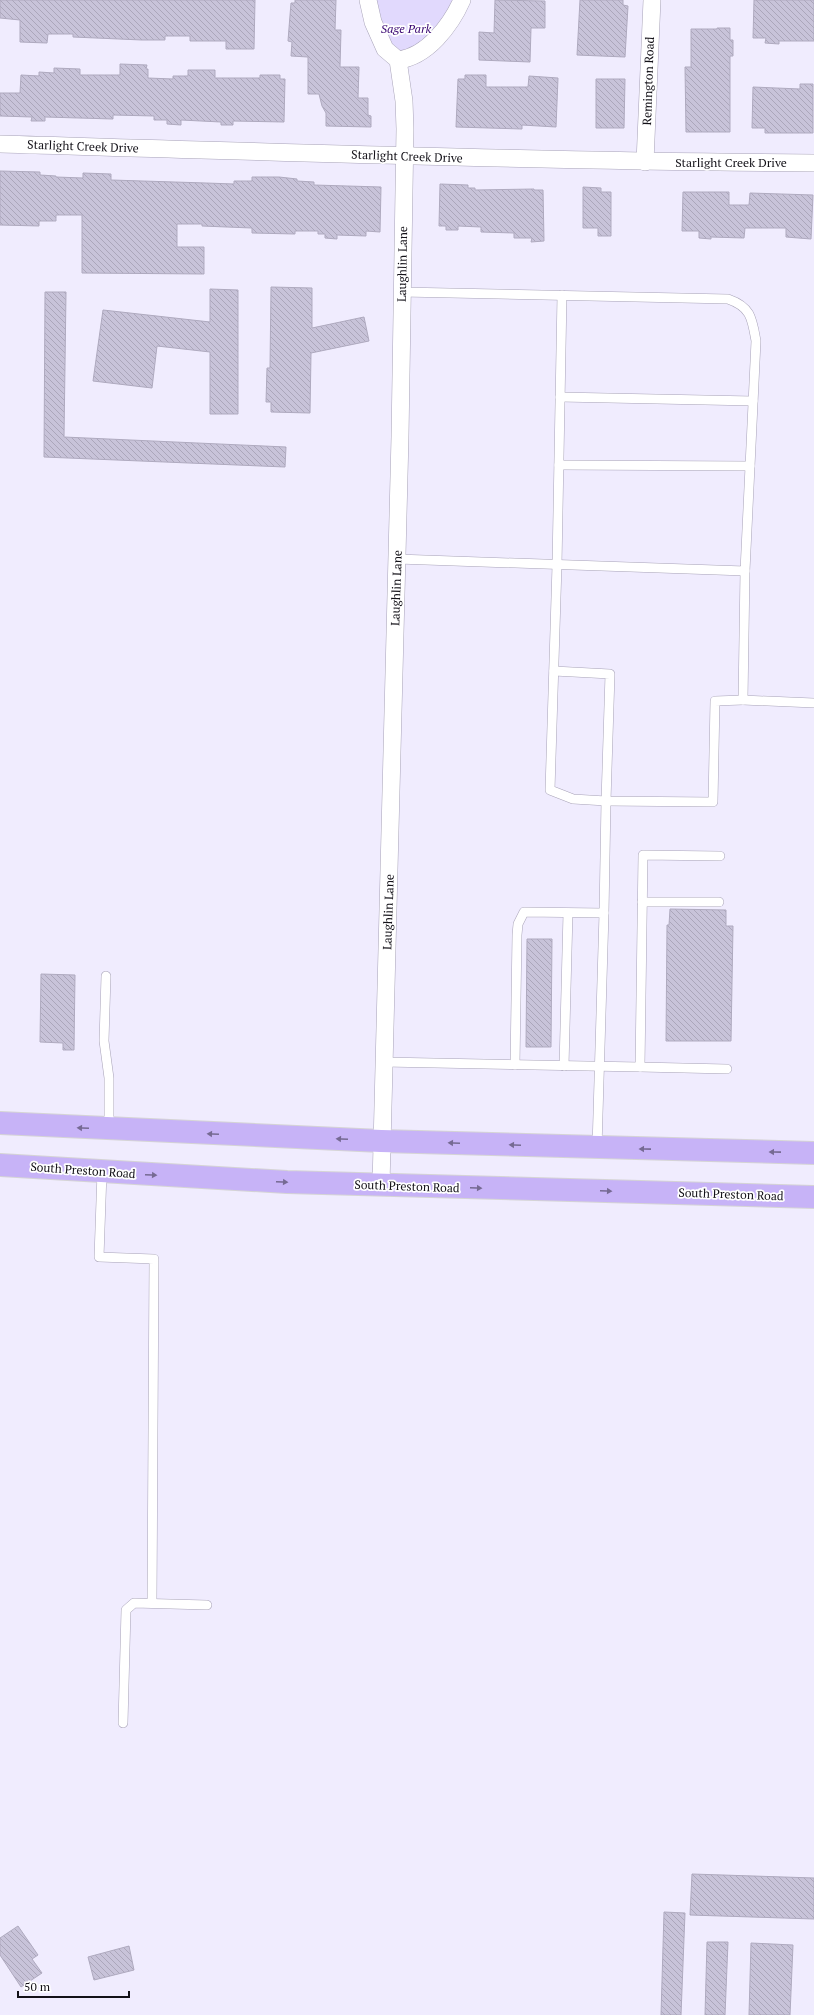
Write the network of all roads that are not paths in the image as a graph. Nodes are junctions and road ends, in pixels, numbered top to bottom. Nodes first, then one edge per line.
1 (368, 0) edge
2 (462, 0) edge
3 (652, 0) edge
4 (398, 60) junction
5 (0, 144) edge
6 (405, 157) junction
7 (645, 162) junction
8 (814, 163) edge
9 (402, 292) junction
10 (562, 295) junction
11 (560, 397) junction
12 (753, 401) junction
13 (559, 465) junction
14 (750, 466) junction
15 (397, 559) junction
16 (557, 564) junction
17 (745, 571) junction
18 (554, 671) junction
19 (743, 700) junction
20 (814, 703) edge
21 (606, 800) junction
22 (720, 856) dead end
23 (642, 902) junction
24 (719, 902) dead end
25 (568, 913) junction
26 (604, 913) junction
27 (106, 976) dead end
28 (384, 1062) junction
29 (515, 1065) junction
30 (564, 1066) junction
31 (599, 1066) junction
32 (640, 1068) junction
33 (727, 1069) dead end
34 (0, 1124) edge
35 (109, 1129) junction
36 (382, 1141) junction
37 (597, 1148) junction
38 (814, 1152) edge
39 (0, 1165) edge
40 (102, 1172) junction
41 (381, 1185) junction
42 (814, 1197) edge
43 (152, 1603) junction
44 (207, 1605) dead end
45 (123, 1723) dead end

1 - 4 street
2 - 4 street
3 - 7 street, Remington Road
4 - 6 street, Laughlin Lane
5 - 6 street, Starlight Creek Drive
6 - 7 street, Starlight Creek Drive
6 - 9 street, Laughlin Lane
7 - 8 street, Starlight Creek Drive
9 - 10 lane
9 - 15 street, Laughlin Lane
10 - 11 lane
10 - 12 lane
11 - 12 lane
11 - 13 lane
12 - 14 lane
13 - 14 lane
13 - 16 lane
14 - 17 lane
15 - 16 lane
15 - 28 street, Laughlin Lane
16 - 17 lane
16 - 18 lane
17 - 19 lane
18 - 21 lane
18 - 21 lane
19 - 20 lane
19 - 21 lane
21 - 26 lane
22 - 23 lane
23 - 24 lane
23 - 32 lane
25 - 26 lane
25 - 29 lane
25 - 30 lane
26 - 31 lane
27 - 35 lane
28 - 29 lane
28 - 36 street, Laughlin Lane
29 - 30 lane
30 - 31 lane
31 - 32 lane
31 - 37 lane
32 - 33 lane
35 -> 34 main road
36 -> 35 main road
37 -> 36 main road
36 - 41 street, Laughlin Lane
38 -> 37 main road
39 - 40 main road, South Preston Road
40 -> 41 main road, South Preston Road
40 - 43 lane
41 -> 42 main road, South Preston Road
43 - 44 lane
43 - 45 lane

